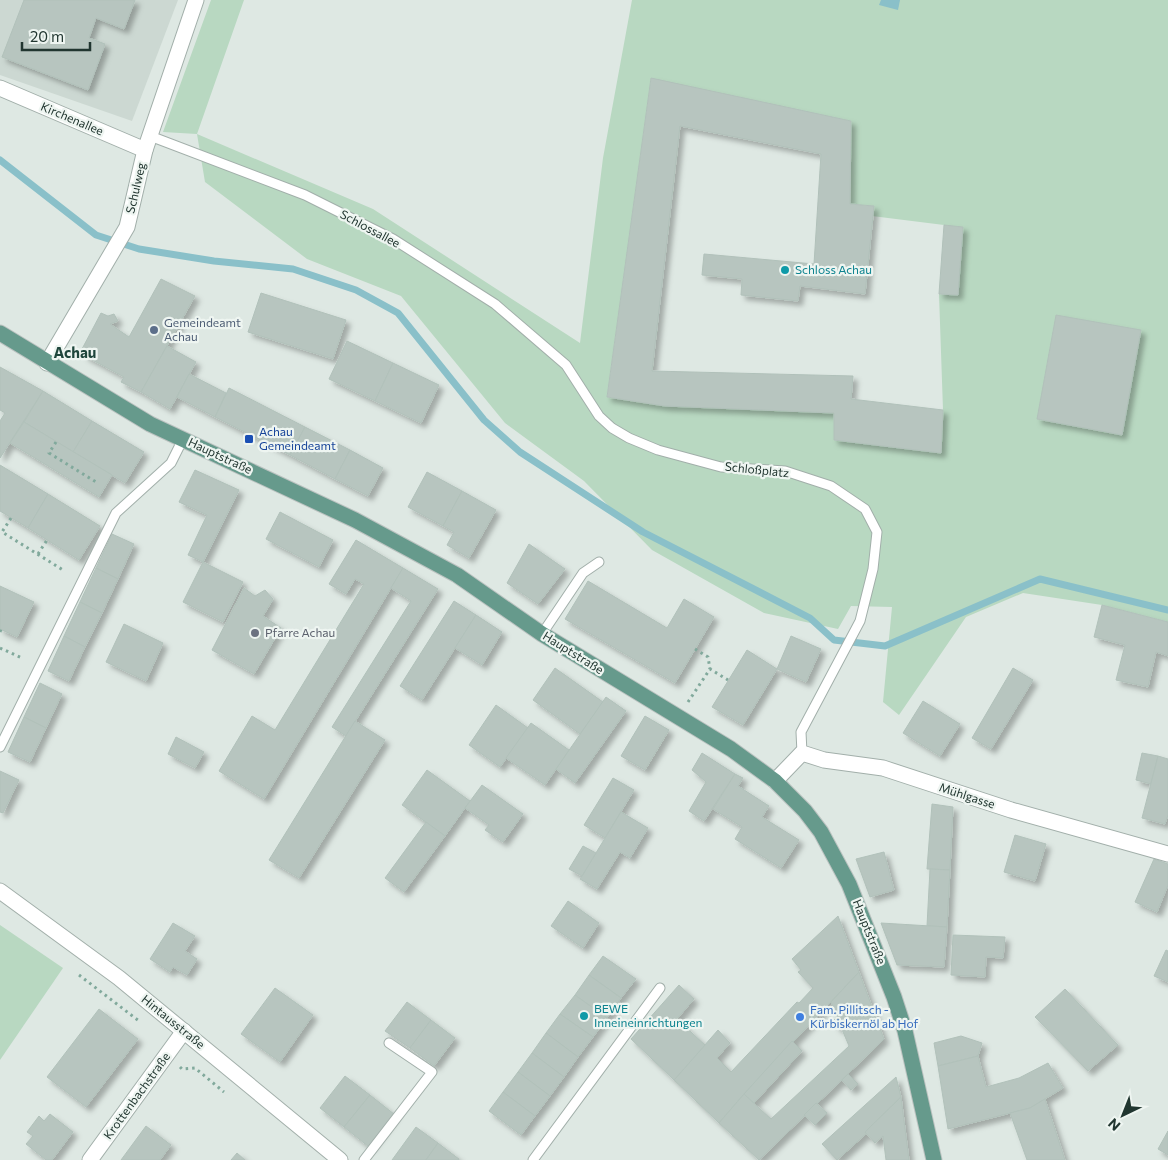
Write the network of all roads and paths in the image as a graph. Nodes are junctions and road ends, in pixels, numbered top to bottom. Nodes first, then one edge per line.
1 (196, 0) edge
2 (0, 88) edge
3 (147, 143) junction
4 (0, 333) edge
5 (47, 363) junction
6 (566, 365) joint
7 (183, 439) junction
8 (56, 442) dead end
9 (96, 482) dead end
10 (10, 518) dead end
11 (47, 540) dead end
12 (38, 554) junction
13 (599, 562) dead end
14 (63, 570) dead end
15 (542, 634) junction
16 (0, 648) edge
17 (695, 649) dead end
18 (22, 658) dead end
19 (710, 669) junction
20 (728, 680) dead end
21 (679, 718) junction
22 (0, 747) edge
23 (802, 753) junction
24 (775, 781) junction
25 (1168, 854) edge
26 (0, 891) edge
27 (660, 988) dead end
28 (184, 1031) junction
29 (389, 1042) dead end
30 (90, 1160) edge
31 (340, 1160) edge
32 (364, 1160) edge
33 (532, 1160) edge
34 (934, 1160) edge

1 - 3 street, Schulweg
2 - 3 street, Kirchenallee
3 - 5 street, Schulweg
3 - 6 lane, Schlossallee
4 - 5 main road, Hauptstraße
5 - 7 main road, Hauptstraße
6 - 23 lane, Schloßplatz
7 - 15 main road, Hauptstraße
7 - 22 lane
8 - 9 path
10 - 12 path
11 - 12 path
12 - 14 path
13 - 15 lane
15 - 21 main road, Hauptstraße
16 - 18 path
17 - 19 path
19 - 20 path
19 - 21 path
21 - 24 main road, Hauptstraße
23 - 24 street
23 - 25 street, Mühlgasse
24 - 34 main road, Hauptstraße
26 - 28 street, Hintausstraße
27 - 33 lane
28 - 30 street, Krottenbachstraße
28 - 31 street, Hintausstraße
29 - 32 lane

